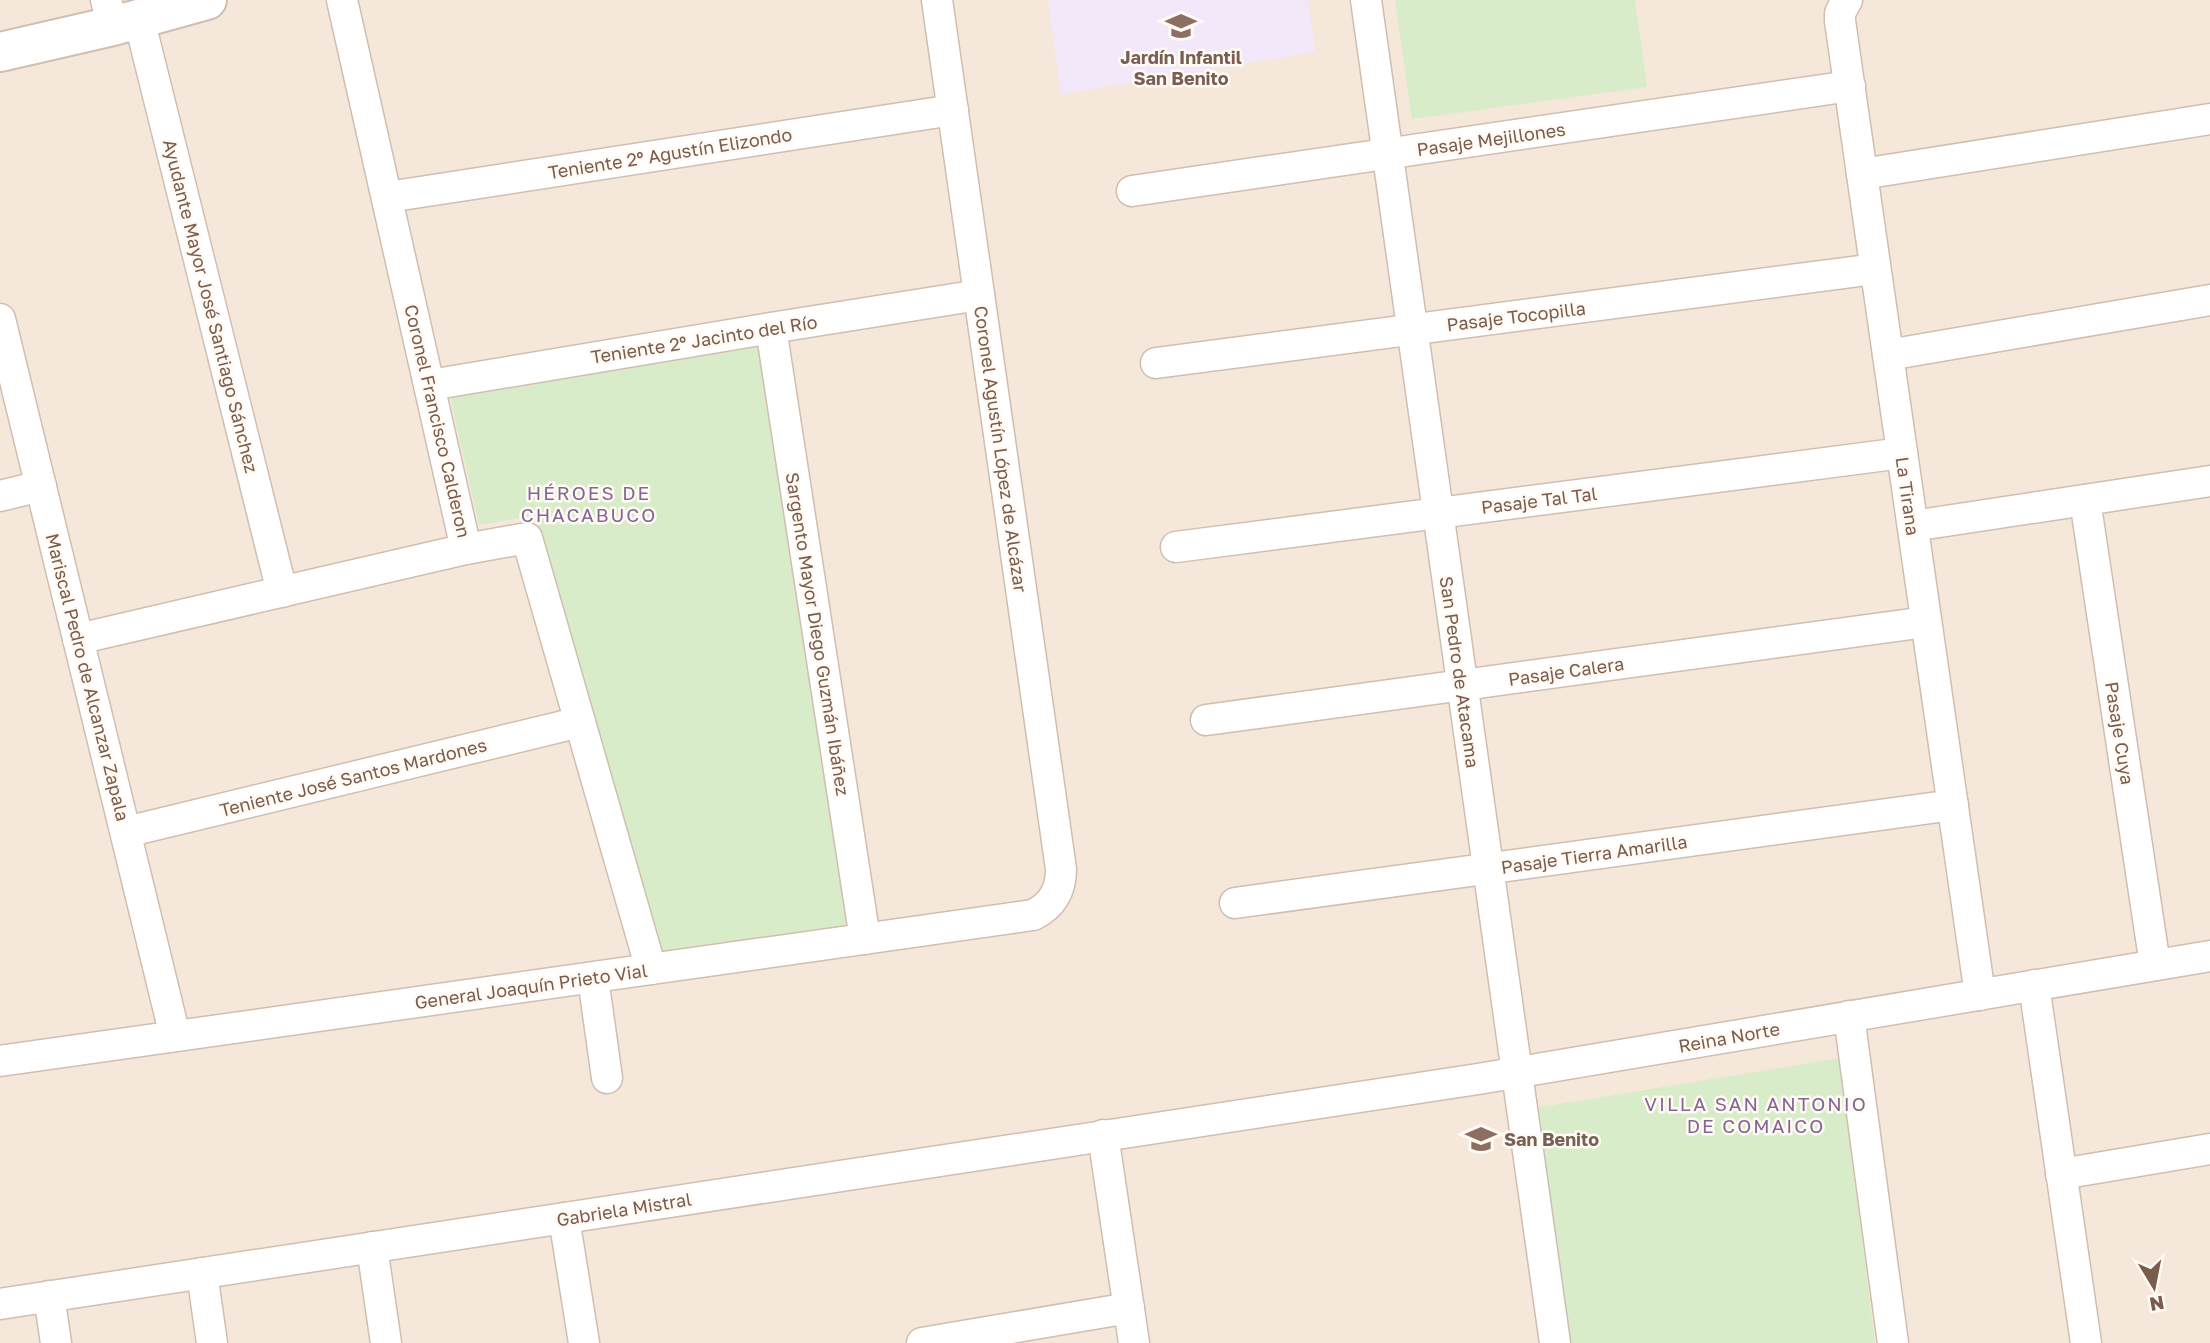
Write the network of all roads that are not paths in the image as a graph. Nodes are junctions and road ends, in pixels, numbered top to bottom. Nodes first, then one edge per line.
1 (207, 0) edge
2 (342, 0) edge
3 (937, 0) edge
4 (1366, 0) edge
5 (1847, 0) edge
6 (120, 15) edge
7 (0, 52) edge
8 (1850, 86) junction
9 (953, 110) junction
10 (2210, 119) edge
11 (1388, 154) junction
12 (1862, 174) junction
13 (1132, 191) dead end
14 (388, 197) junction
15 (1875, 269) junction
16 (979, 295) junction
17 (2210, 300) edge
18 (0, 318) edge
19 (771, 328) junction
20 (1412, 330) junction
21 (1888, 355) junction
22 (1156, 363) dead end
23 (430, 385) junction
24 (1902, 453) junction
25 (2210, 481) edge
26 (41, 486) junction
27 (0, 496) edge
28 (2085, 500) junction
29 (1438, 513) junction
30 (1913, 526) junction
31 (1177, 547) dead end
32 (466, 549) junction
33 (282, 592) junction
34 (1926, 622) junction
35 (78, 639) junction
36 (1462, 685) junction
37 (1206, 720) dead end
38 (580, 722) junction
39 (1953, 805) junction
40 (126, 832) junction
41 (1488, 868) junction
42 (1055, 896) joint
43 (1235, 903) dead end
44 (865, 939) junction
45 (2210, 956) edge
46 (2155, 965) junction
47 (652, 969) junction
48 (593, 978) junction
49 (2034, 985) junction
50 (1980, 995) junction
51 (1849, 1016) junction
52 (176, 1036) junction
53 (0, 1061) edge
54 (1517, 1072) junction
55 (607, 1078) dead end
56 (1248, 1114) joint
57 (1102, 1135) junction
58 (2210, 1149) edge
59 (2061, 1174) junction
60 (564, 1218) junction
61 (372, 1247) junction
62 (202, 1273) junction
63 (49, 1296) junction
64 (0, 1304) edge
65 (1129, 1308) junction
66 (56, 1343) edge
67 (212, 1343) edge
68 (386, 1343) edge
69 (583, 1343) edge
70 (922, 1343) edge
71 (1134, 1343) edge
72 (1555, 1343) edge
73 (1893, 1343) edge
74 (2086, 1343) edge

1 - 6 street
2 - 14 street, Coronel Francisco Calderon
3 - 9 street, Coronel Agustín López de Alcázar
4 - 11 street, San Pedro de Atacama
5 - 8 street, La Tirana
6 - 7 street
6 - 33 street, Ayudante Mayor José Santiago Sánchez
8 - 11 street, Pasaje Mejillones
8 - 12 street, La Tirana
9 - 14 street, Teniente 2º Agustín Elizondo
9 - 16 street, Coronel Agustín López de Alcázar
10 - 12 street
11 - 13 street, Pasaje Mejillones
11 - 20 street, San Pedro de Atacama
12 - 15 street, La Tirana
14 - 23 street, Coronel Francisco Calderon
15 - 20 street, Pasaje Tocopilla
15 - 21 street, La Tirana
16 - 19 street, Teniente 2º Jacinto del Río
16 - 42 street, Coronel Agustín López de Alcázar
17 - 21 street
18 - 26 street, Mariscal Pedro de Alcanzar Zapala
19 - 23 street, Teniente 2º Jacinto del Río
19 - 44 street, Sargento Mayor Diego Guzmán Ibáñez
20 - 22 street, Pasaje Tocopilla
20 - 29 street, San Pedro de Atacama
21 - 24 street, La Tirana
23 - 32 street, Coronel Francisco Calderon
24 - 29 street, Pasaje Tal Tal
24 - 30 street, La Tirana
25 - 28 street
26 - 27 street
26 - 35 street, Mariscal Pedro de Alcanzar Zapala
28 - 30 street
28 - 46 street, Pasaje Cuya
29 - 31 street, Pasaje Tal Tal
29 - 36 street, San Pedro de Atacama
30 - 34 street, La Tirana
32 - 33 street
32 - 38 street, Coronel Francisco Calderon
33 - 35 street
34 - 36 street, Pasaje Calera
34 - 39 street, La Tirana
35 - 40 street, Mariscal Pedro de Alcanzar Zapala
36 - 37 street, Pasaje Calera
36 - 41 street, San Pedro de Atacama
38 - 40 street, Teniente José Santos Mardones
38 - 47 street, Coronel Francisco Calderon
39 - 41 street, Pasaje Tierra Amarilla
39 - 50 street, La Tirana
40 - 52 street, Mariscal Pedro de Alcanzar Zapala
41 - 43 street, Pasaje Tierra Amarilla
41 - 54 street, San Pedro de Atacama
42 - 44 street, General Joaquín Prieto Vial
44 - 47 street, General Joaquín Prieto Vial
45 - 46 street, Reina Norte
46 - 49 street, Reina Norte
47 - 48 street, General Joaquín Prieto Vial
48 - 52 street, General Joaquín Prieto Vial
48 - 55 street
49 - 50 street, Reina Norte
49 - 59 street
50 - 51 street, Reina Norte
51 - 54 street, Reina Norte
51 - 73 street
52 - 53 street, General Joaquín Prieto Vial
54 - 56 street, Reina Norte
54 - 72 street, San Pedro de Atacama
56 - 57 street, Gabriela Mistral
57 - 60 street, Gabriela Mistral
57 - 65 street
58 - 59 street
59 - 74 street
60 - 61 street, Gabriela Mistral
60 - 69 street
61 - 62 street, Gabriela Mistral
61 - 68 street
62 - 63 street, Gabriela Mistral
62 - 67 street
63 - 64 street, Gabriela Mistral
63 - 66 street
65 - 70 street
65 - 71 street

